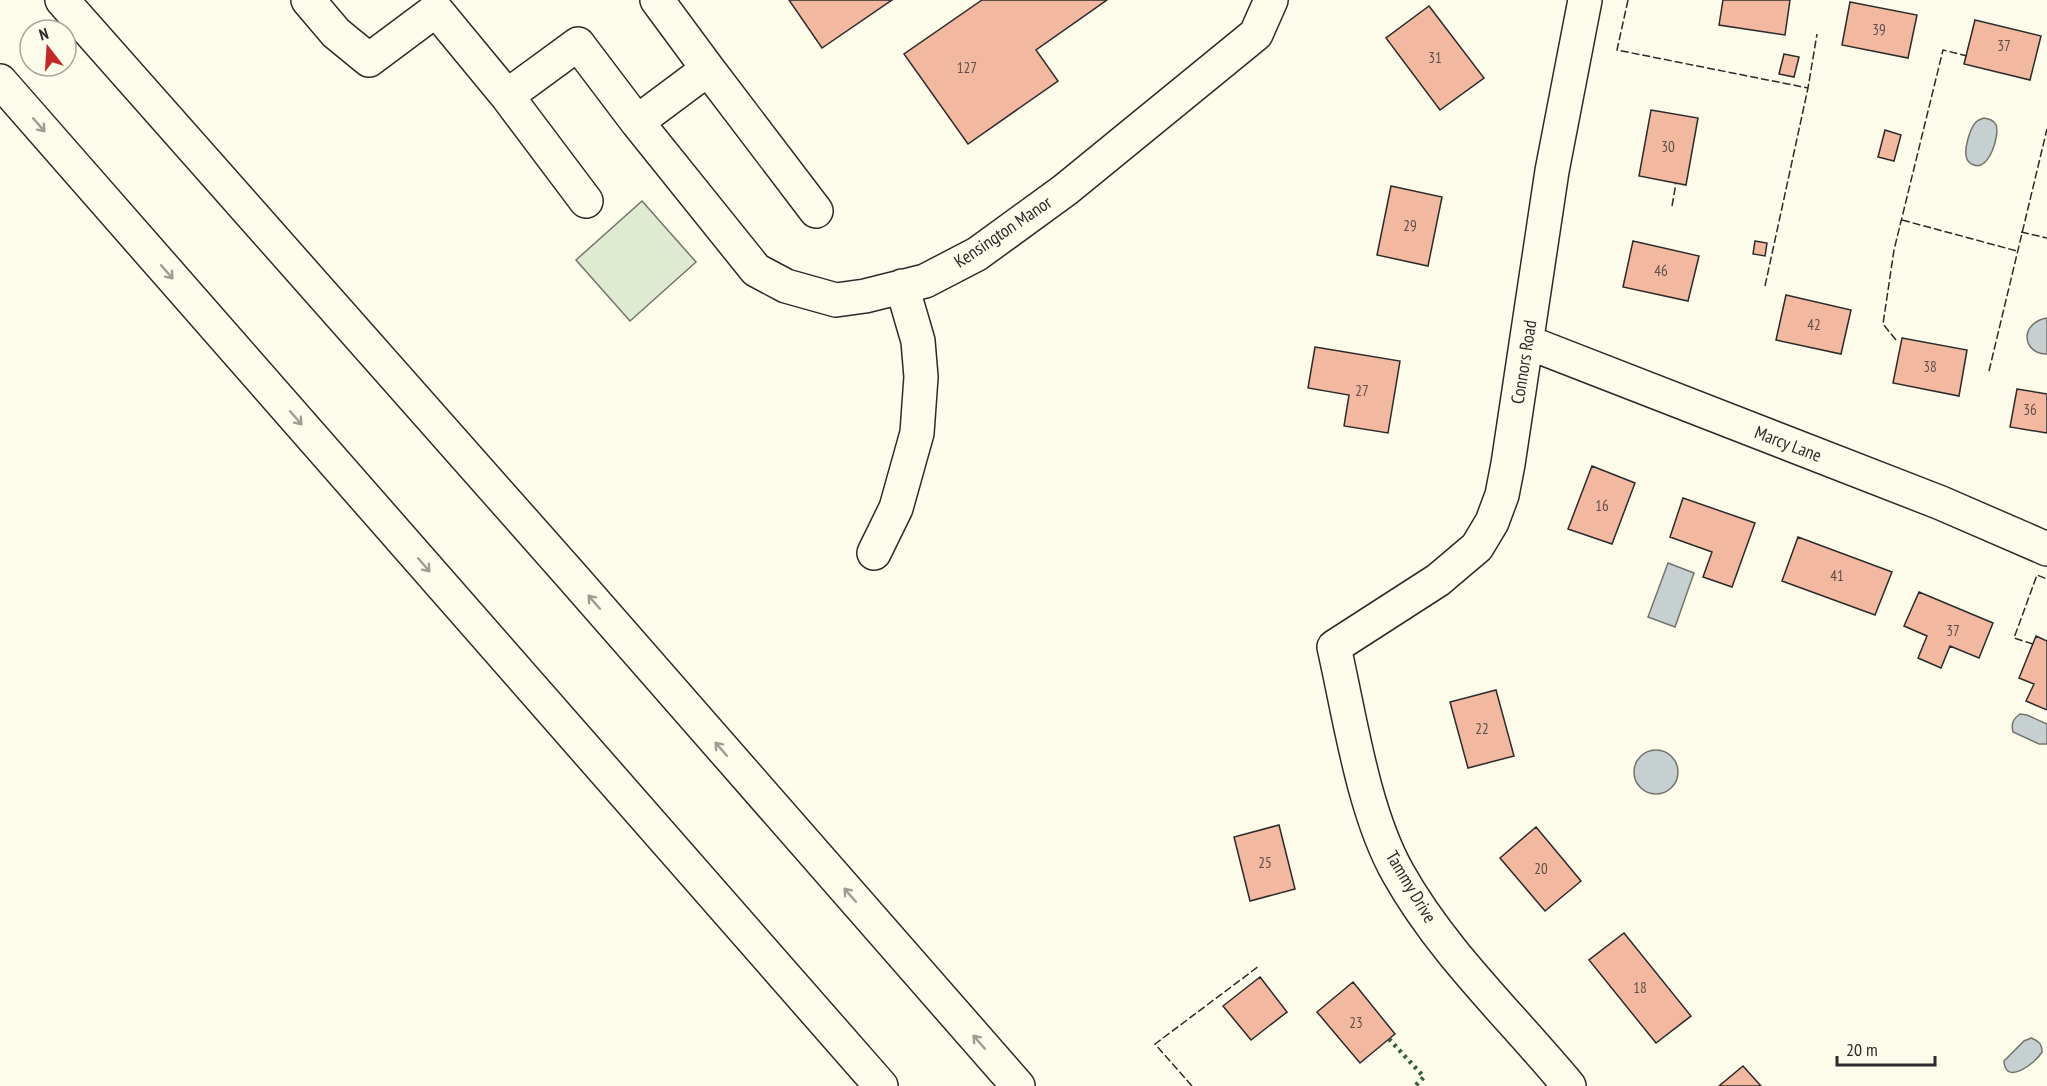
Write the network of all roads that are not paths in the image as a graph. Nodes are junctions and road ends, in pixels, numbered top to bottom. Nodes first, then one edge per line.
1 (62, 0) edge
2 (308, 0) edge
3 (657, 0) edge
4 (1270, 0) edge
5 (1584, 0) edge
6 (708, 69) junction
7 (0, 81) edge
8 (507, 96) junction
9 (637, 122) junction
10 (586, 201) dead end
11 (816, 211) dead end
12 (902, 286) junction
13 (1527, 342) junction
14 (2047, 549) edge
15 (874, 553) dead end
16 (1334, 647) joint
17 (881, 1086) edge
18 (1018, 1086) edge
19 (1569, 1086) edge

18 -> 1 main road
2 - 8 main road
3 - 6 main road
4 - 12 main road, Kensington Manor
5 - 13 main road, Connors Road
6 - 9 main road
6 - 11 main road
7 -> 17 main road
8 - 9 main road, Kensington Manor
8 - 10 main road
9 - 12 main road, Kensington Manor
12 - 15 main road
13 - 14 main road, Marcy Lane
13 - 16 main road, Connors Road
16 - 19 main road, Tammy Drive

